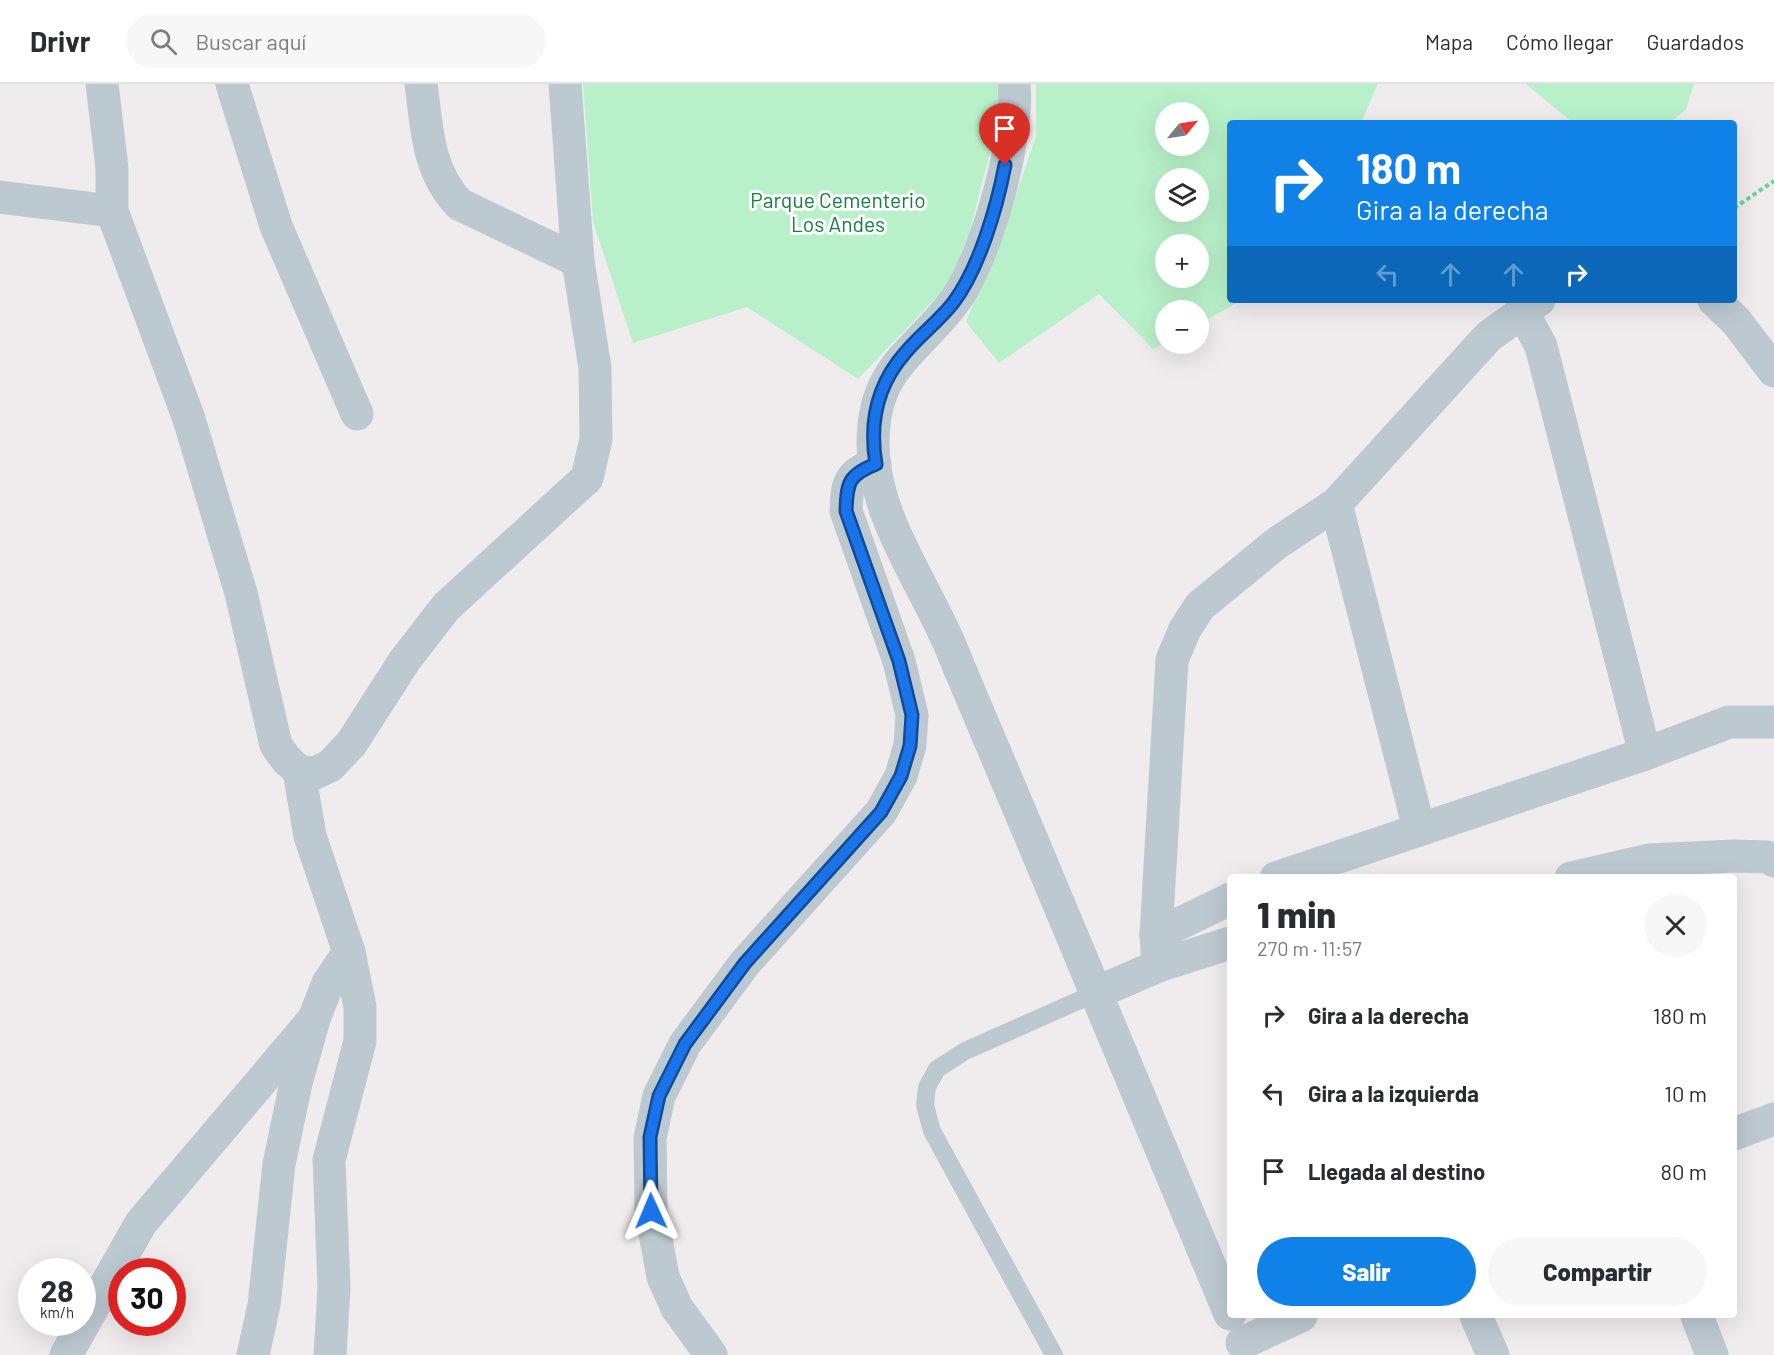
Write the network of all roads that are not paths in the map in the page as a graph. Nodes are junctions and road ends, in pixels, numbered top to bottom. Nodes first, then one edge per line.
1 (102, 84) edge
2 (232, 84) edge
3 (421, 84) edge
4 (565, 84) edge
5 (1014, 84) edge
6 (0, 197) edge
7 (112, 211) junction
8 (578, 261) junction
9 (1717, 303) edge
10 (1530, 305) edge
11 (1774, 371) edge
12 (357, 414) dead end
13 (876, 464) junction
14 (1336, 504) junction
15 (1774, 722) edge
16 (1645, 753) junction
17 (299, 771) junction
18 (1419, 829) junction
19 (1774, 861) edge
20 (1288, 874) edge
21 (1588, 874) edge
22 (1227, 901) edge
23 (1227, 943) edge
24 (1157, 951) junction
25 (350, 952) junction
26 (1096, 993) junction
27 (314, 1019) junction
28 (1774, 1119) edge
29 (1737, 1133) edge
30 (1227, 1306) edge
31 (1232, 1318) edge
32 (1293, 1318) edge
33 (1477, 1318) edge
34 (1698, 1318) edge
35 (1238, 1332) edge
36 (66, 1355) edge
37 (253, 1355) edge
38 (330, 1355) edge
39 (711, 1355) edge
40 (1054, 1355) edge
41 (1493, 1355) edge
42 (1712, 1355) edge

1 - 7 street
2 - 12 street
3 - 8 street
4 - 8 street
5 - 13 street
6 - 7 street
7 - 17 street
8 - 17 street
9 - 11 street
10 - 14 street
10 - 16 street
13 - 26 street
13 - 39 street
14 - 18 street
14 - 24 street
15 - 16 street
16 - 18 street
17 - 25 street
18 - 20 street
19 - 21 street
22 - 24 street
23 - 24 street
24 - 26 street
25 - 27 street
25 - 38 street
26 - 30 street
26 - 40 lane
27 - 36 street
27 - 37 street
28 - 29 street
31 - 35 street
32 - 35 street
33 - 41 street
34 - 42 street

